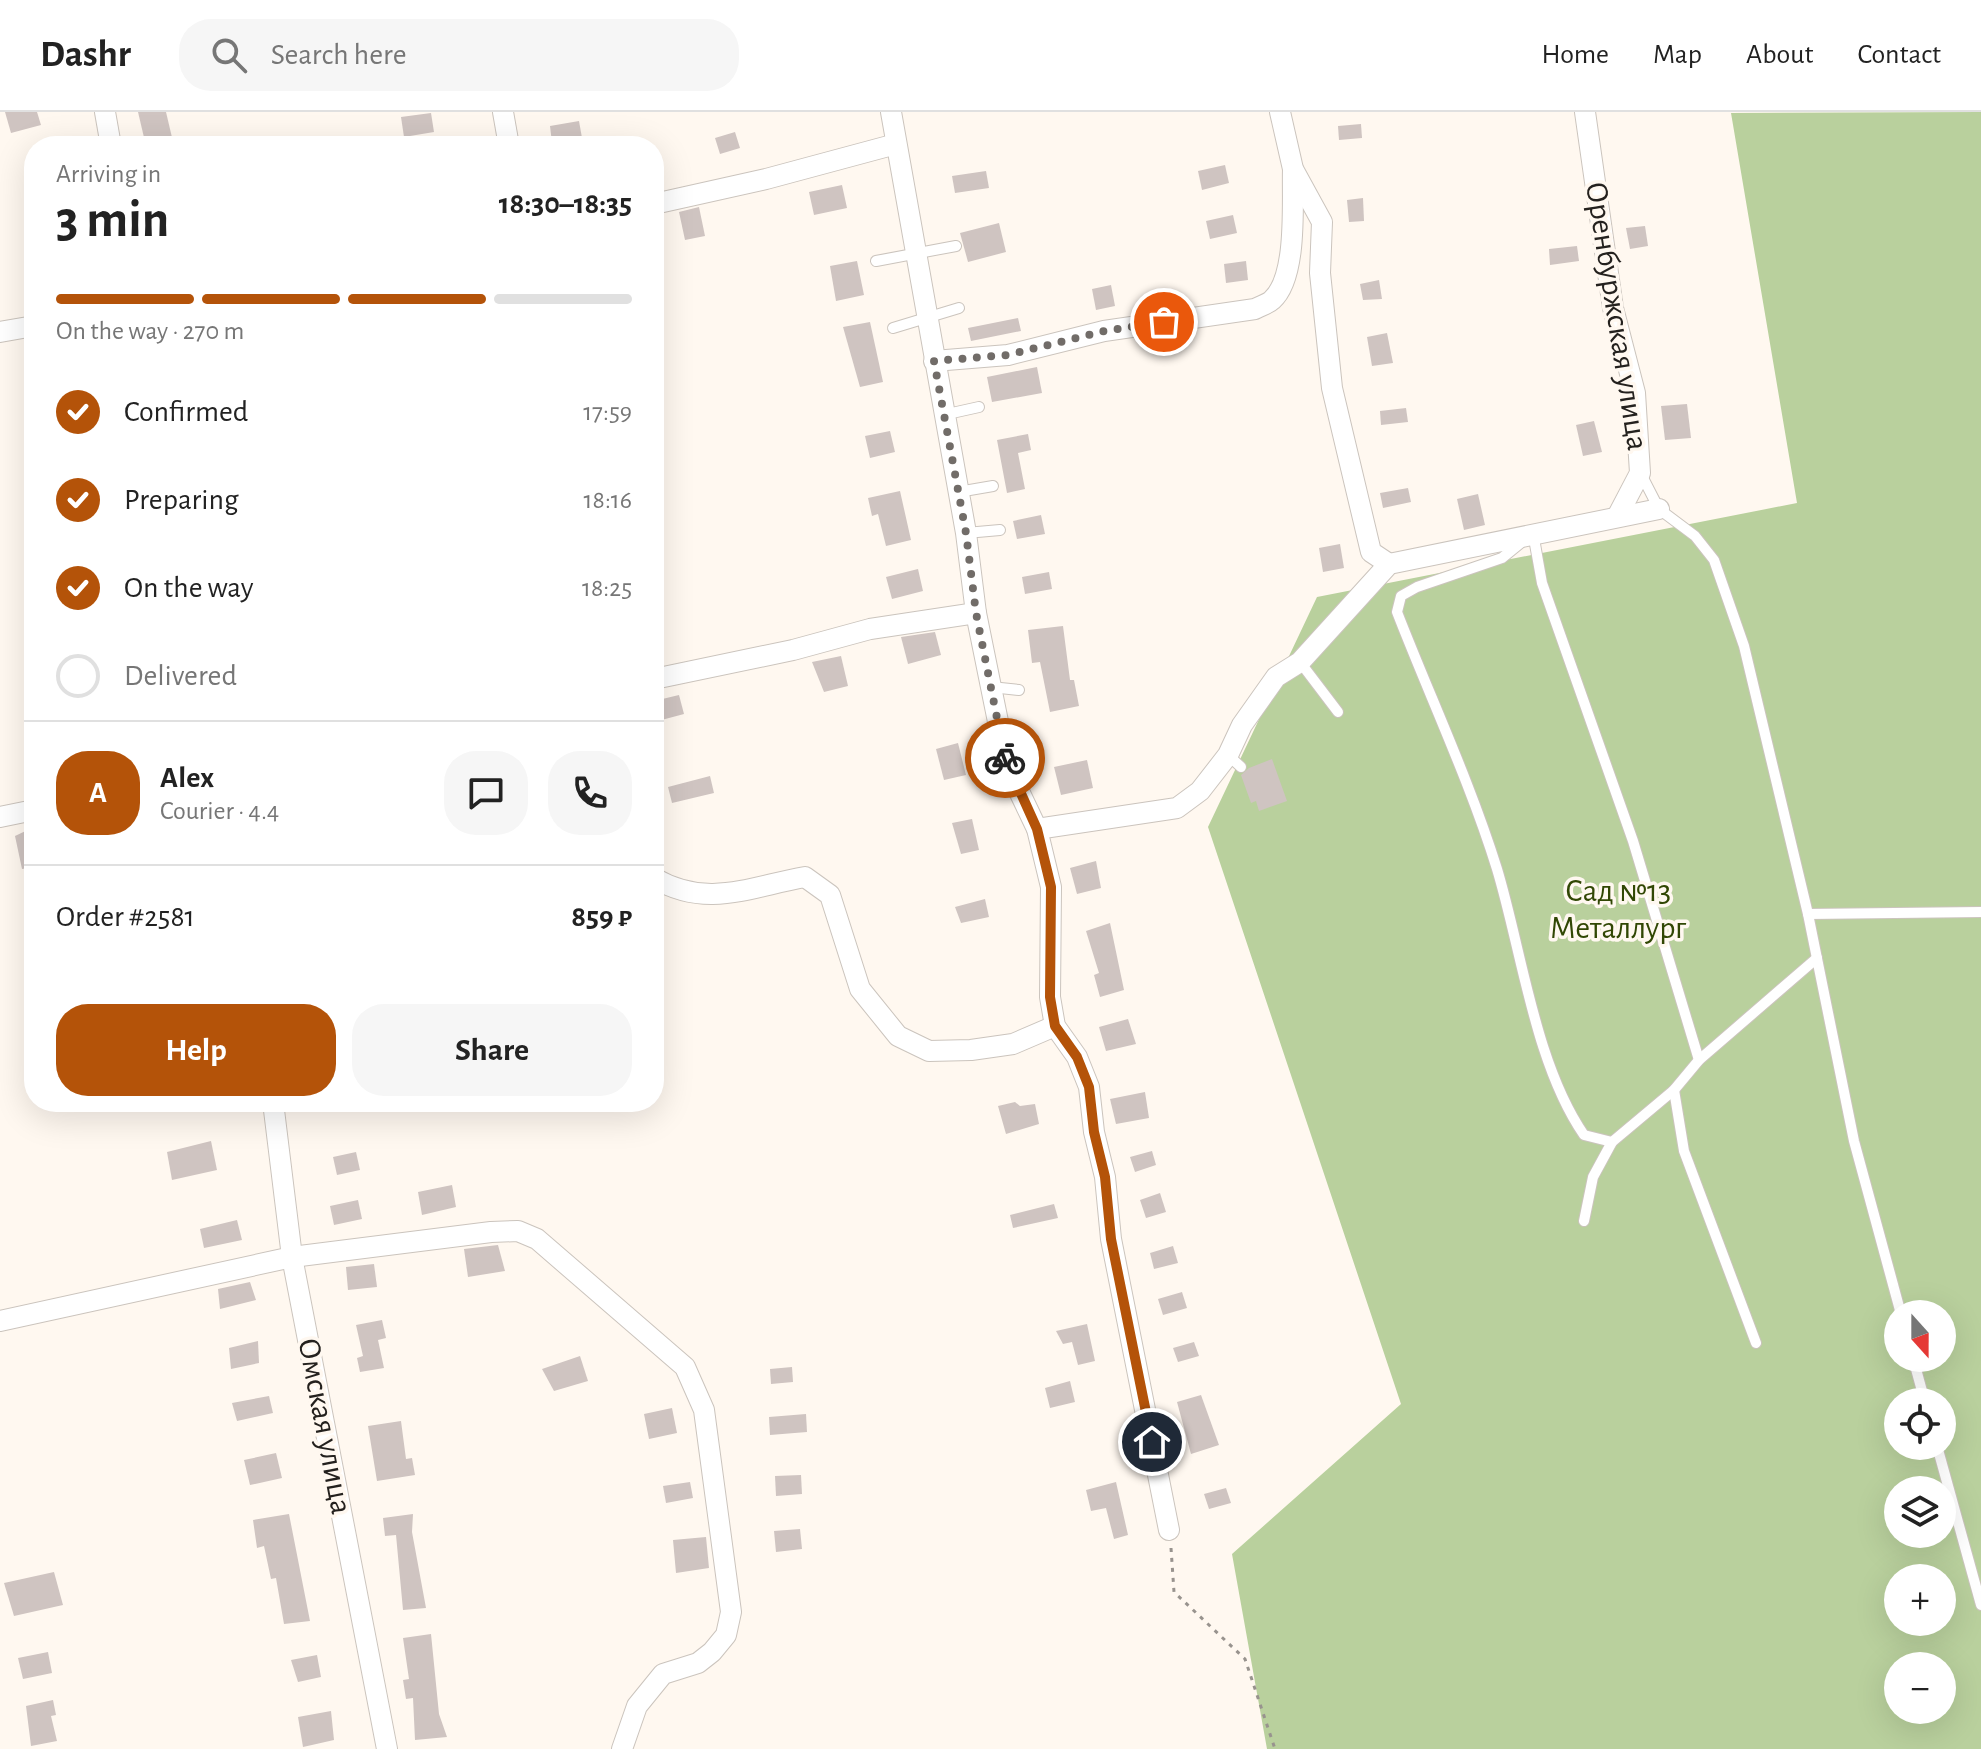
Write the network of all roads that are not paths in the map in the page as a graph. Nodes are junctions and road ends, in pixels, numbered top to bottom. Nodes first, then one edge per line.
1 (105, 112) edge
2 (503, 112) edge
3 (891, 112) edge
4 (1280, 112) edge
5 (1585, 112) edge
6 (109, 136) edge
7 (507, 136) edge
8 (896, 144) junction
9 (1293, 169) junction
10 (664, 202) edge
11 (956, 246) dead end
12 (916, 254) junction
13 (876, 261) dead end
14 (959, 308) dead end
15 (927, 317) junction
16 (24, 328) edge
17 (893, 328) dead end
18 (0, 332) edge
19 (934, 361) junction
20 (979, 407) dead end
21 (943, 415) junction
22 (1640, 473) junction
23 (993, 486) dead end
24 (958, 492) junction
25 (1659, 509) junction
26 (1618, 515) junction
27 (1000, 530) dead end
28 (966, 533) junction
29 (1533, 533) junction
30 (1389, 564) junction
31 (976, 613) junction
32 (1300, 662) junction
33 (664, 677) edge
34 (991, 687) junction
35 (1019, 690) dead end
36 (1338, 712) dead end
37 (24, 812) edge
38 (0, 817) edge
39 (1037, 829) junction
40 (664, 884) edge
41 (1981, 912) edge
42 (1808, 914) junction
43 (1817, 958) junction
44 (1055, 1026) junction
45 (1699, 1060) junction
46 (1674, 1090) junction
47 (274, 1112) edge
48 (1612, 1142) junction
49 (1584, 1221) dead end
50 (292, 1257) junction
51 (1897, 1300) edge
52 (0, 1321) edge
53 (1756, 1343) dead end
54 (1941, 1460) edge
55 (1169, 1530) road end
56 (1981, 1605) edge
57 (387, 1749) edge
58 (622, 1749) edge

1 - 6 street
2 - 7 street
3 - 8 street
4 - 9 street
5 - 22 street, Оренбуржская улица
8 - 10 street
8 - 12 street
9 - 19 street
9 - 30 street
11 - 12 lane
12 - 13 lane
12 - 15 street
14 - 15 lane
15 - 17 lane
15 - 19 street
16 - 18 street
19 - 21 street
20 - 21 lane
21 - 24 street
22 - 25 lane
22 - 26 street, Оренбуржская улица
23 - 24 lane
24 - 28 street
25 - 26 street
25 - 42 lane
26 - 29 street
27 - 28 lane
28 - 31 street
29 - 30 street
29 - 45 lane
29 - 48 lane
30 - 32 street
31 - 33 street
31 - 34 street
32 - 36 lane
32 - 39 street
34 - 35 lane
34 - 39 street
37 - 38 street
39 - 44 street
40 - 44 street
41 - 42 lane
42 - 43 lane
43 - 45 lane
43 - 51 lane
44 - 55 street
45 - 46 lane
46 - 48 lane
46 - 53 lane
47 - 50 street, Омская улица
48 - 49 lane
50 - 52 street
50 - 57 street, Омская улица
50 - 58 street
54 - 56 lane

